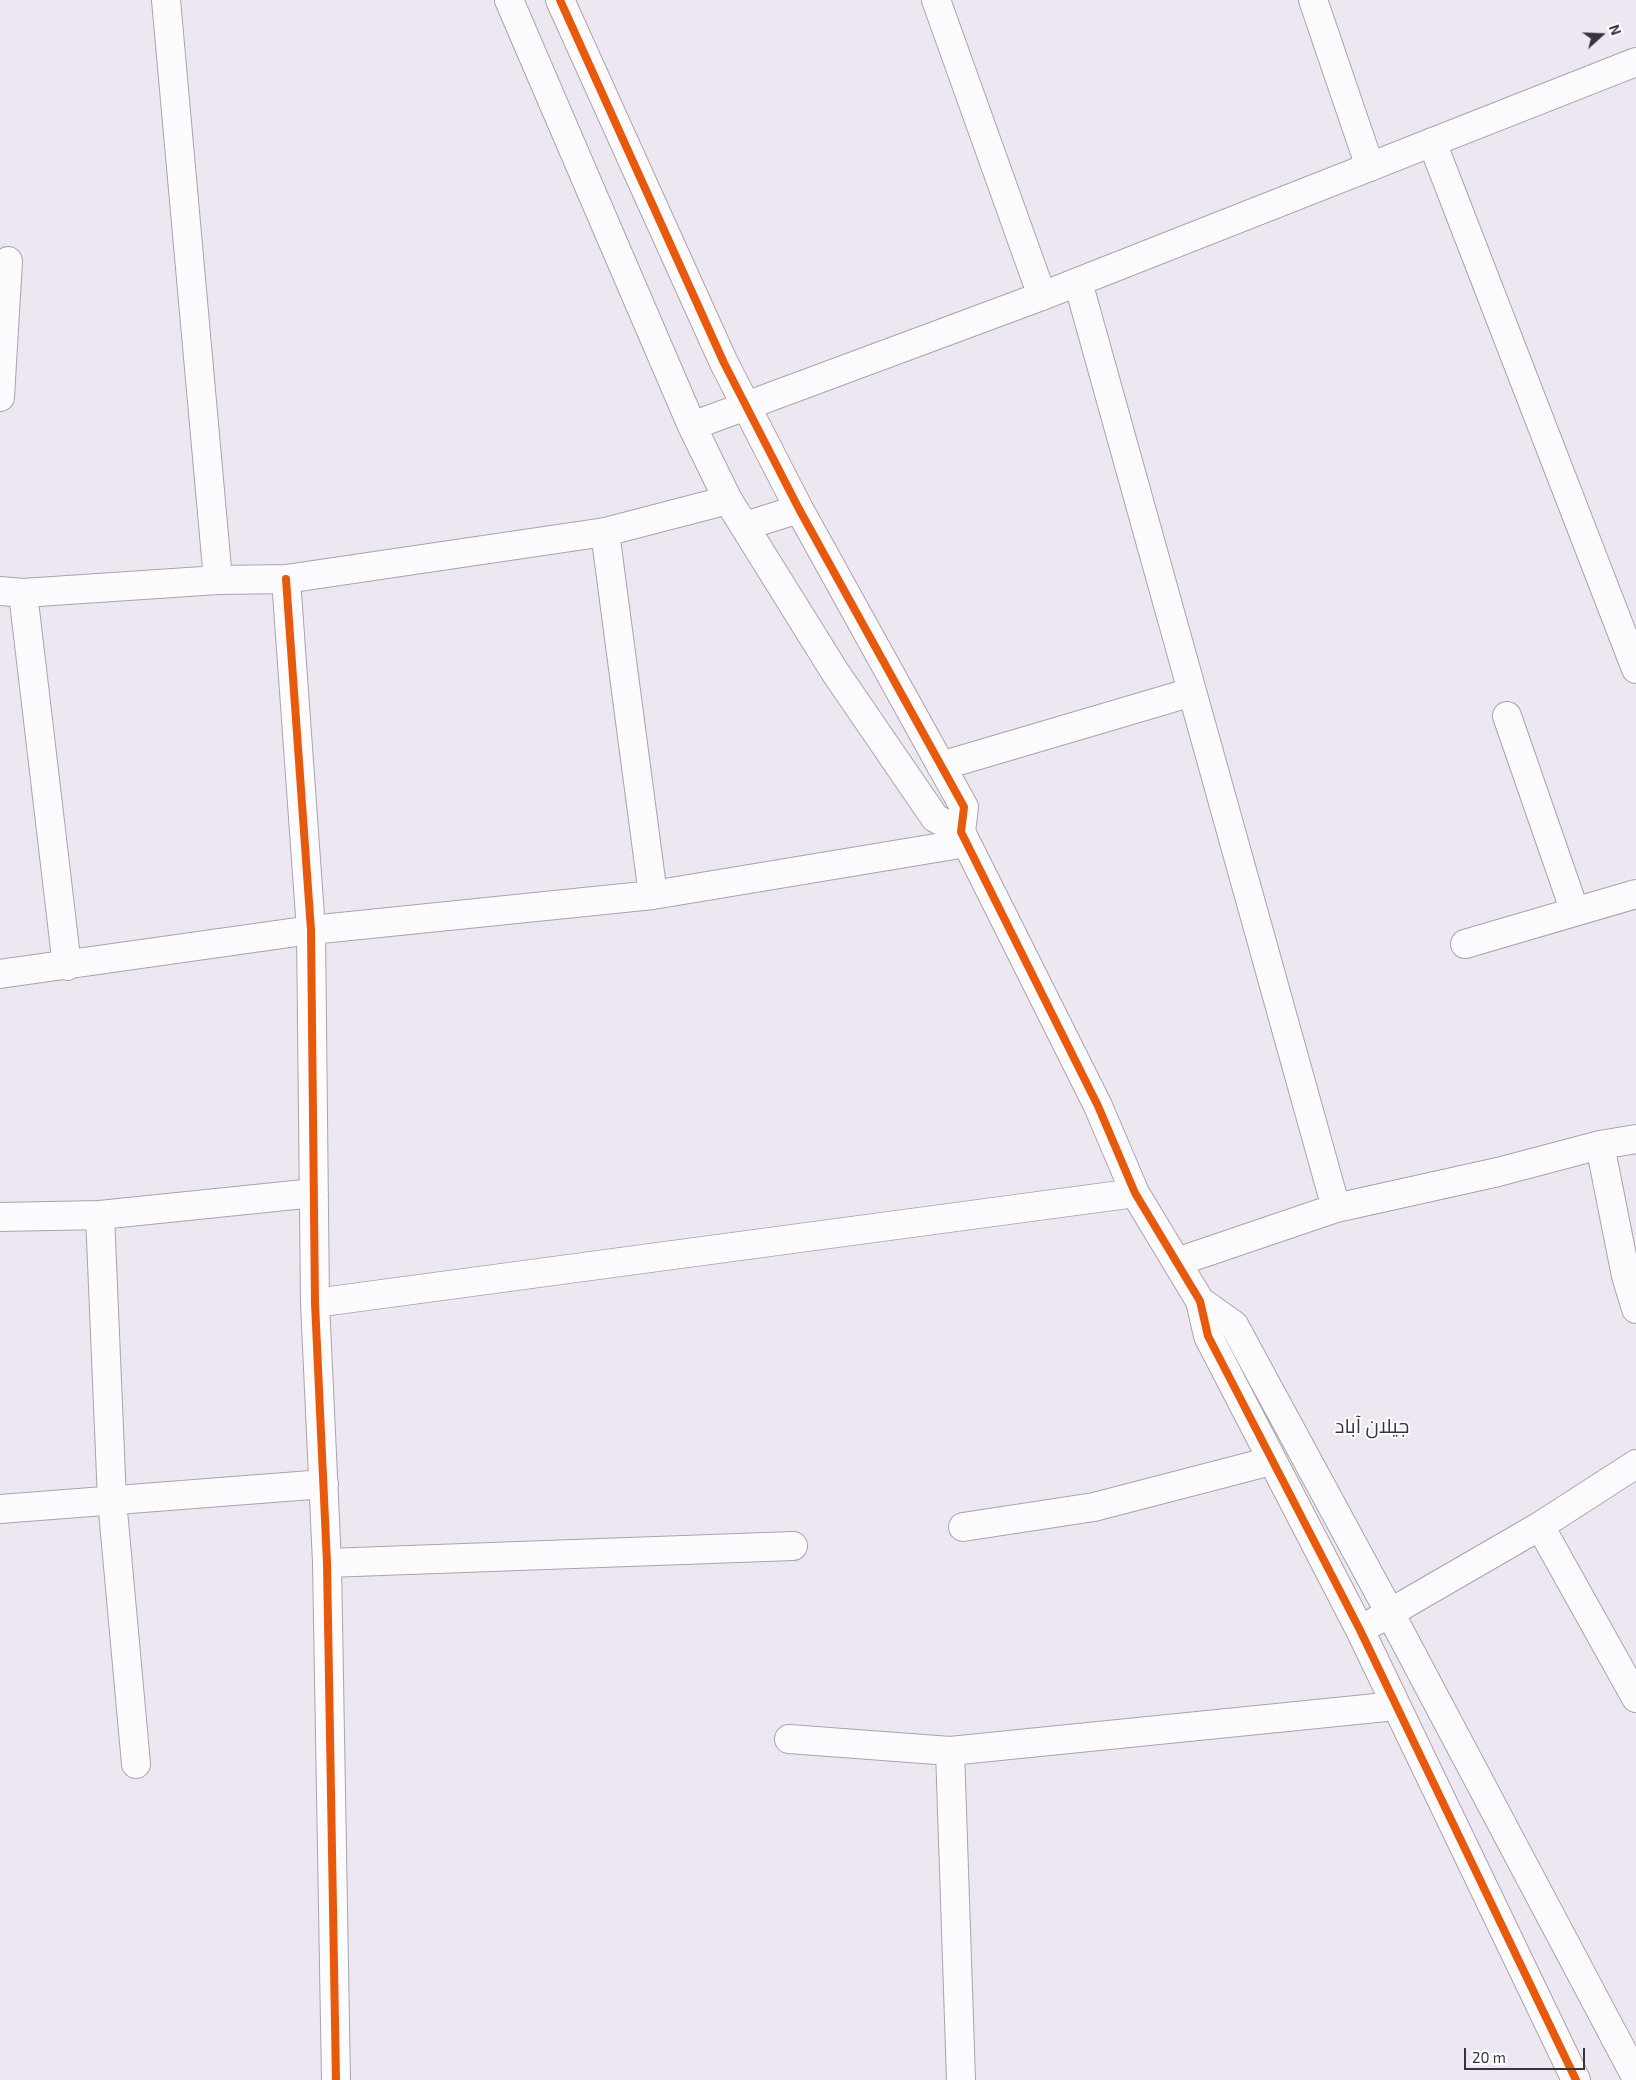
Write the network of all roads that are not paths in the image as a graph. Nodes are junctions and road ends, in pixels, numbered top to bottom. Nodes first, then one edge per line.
1 (166, 0) edge
2 (509, 0) edge
3 (560, 0) edge
4 (936, 0) edge
5 (1313, 0) edge
6 (1636, 62) edge
7 (1432, 142) junction
8 (1370, 167) junction
9 (8, 261) dead end
10 (1078, 282) junction
11 (1042, 296) junction
12 (0, 397) edge
13 (745, 405) junction
14 (692, 426) junction
15 (728, 500) junction
16 (800, 509) junction
17 (745, 526) junction
18 (605, 532) junction
19 (286, 579) junction
20 (218, 580) junction
21 (12, 592) edge
22 (1636, 669) edge
23 (1192, 692) junction
24 (1507, 716) dead end
25 (940, 766) junction
26 (964, 838) junction
27 (1636, 894) edge
28 (653, 895) junction
29 (1575, 912) junction
30 (311, 930) junction
31 (1465, 944) dead end
32 (67, 966) junction
33 (0, 974) edge
34 (1636, 1139) edge
35 (1600, 1145) junction
36 (314, 1193) junction
37 (1135, 1193) junction
38 (1336, 1208) junction
39 (100, 1215) junction
40 (0, 1217) edge
41 (1177, 1262) junction
42 (1200, 1301) junction
43 (315, 1303) junction
44 (1636, 1309) edge
45 (1271, 1461) junction
46 (1636, 1464) edge
47 (324, 1484) junction
48 (112, 1500) junction
49 (0, 1509) edge
50 (1540, 1526) junction
51 (963, 1527) dead end
52 (793, 1546) dead end
53 (327, 1563) junction
54 (1390, 1612) junction
55 (1360, 1630) junction
56 (1636, 1698) edge
57 (1396, 1706) junction
58 (789, 1740) dead end
59 (950, 1751) junction
60 (136, 1764) dead end
61 (1636, 2077) edge
62 (336, 2080) edge
63 (961, 2080) edge
64 (1576, 2080) edge

1 - 20 street
2 - 14 street
3 - 13 street
4 - 11 street
5 - 8 street
6 - 7 street
7 - 8 street
7 - 22 street
8 - 10 street
9 - 12 street
10 - 11 street
10 - 23 street
11 - 13 street
13 - 14 street
13 - 16 street
14 - 15 street
15 - 17 street
15 - 18 street
16 - 17 street
16 - 25 street
17 - 26 street
18 - 19 street
18 - 28 street
19 - 20 street
19 - 30 street
20 - 21 street
21 - 32 street
23 - 25 street
23 - 38 street
24 - 29 street
25 - 26 street
26 - 28 street
26 - 37 street
27 - 29 street
28 - 30 street
29 - 31 street
30 - 32 street
30 - 36 street
32 - 33 street
34 - 35 street
35 - 38 street
35 - 44 street
36 - 39 street
36 - 43 street
37 - 41 street
37 - 43 street
38 - 41 street
39 - 40 street
39 - 48 street
41 - 42 street
42 - 45 street
42 - 54 street
43 - 47 street
45 - 51 street
45 - 55 street
46 - 50 street
47 - 48 street
47 - 53 street
48 - 49 street
48 - 60 street
50 - 54 street
50 - 56 street
52 - 53 street
53 - 62 street
54 - 55 street
54 - 61 street
55 - 57 street
57 - 59 street
57 - 64 street
58 - 59 street
59 - 63 street

